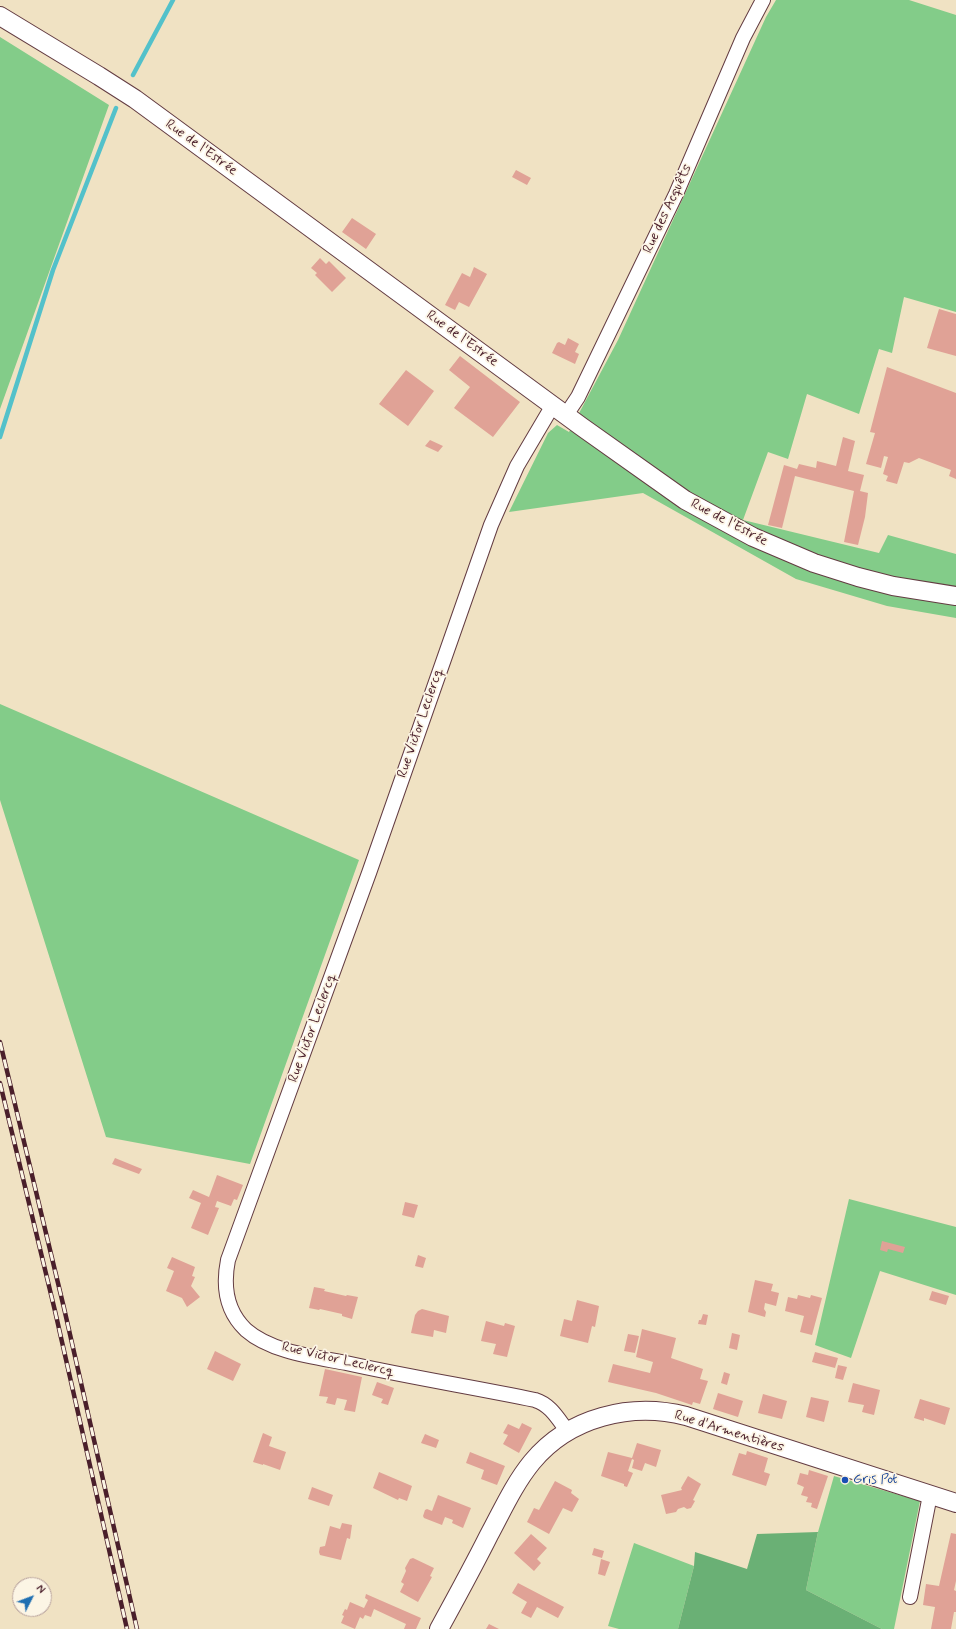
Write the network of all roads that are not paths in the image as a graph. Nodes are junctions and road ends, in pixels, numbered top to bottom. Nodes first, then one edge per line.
1 (763, 0) edge
2 (0, 16) edge
3 (559, 410) junction
4 (956, 596) edge
5 (568, 1432) junction
6 (930, 1495) junction
7 (956, 1503) edge
8 (910, 1597) dead end
9 (439, 1629) edge

1 - 3 street, Rue des Acquêts
2 - 3 main road, Rue de l'Estrée
3 - 4 main road, Rue de l'Estrée
3 - 5 street, Rue Victor Leclercq
5 - 6 main road, Rue d'Armentières
5 - 9 main road, Rue d'Armentières
6 - 7 main road, Rue d'Armentières
6 - 8 street

